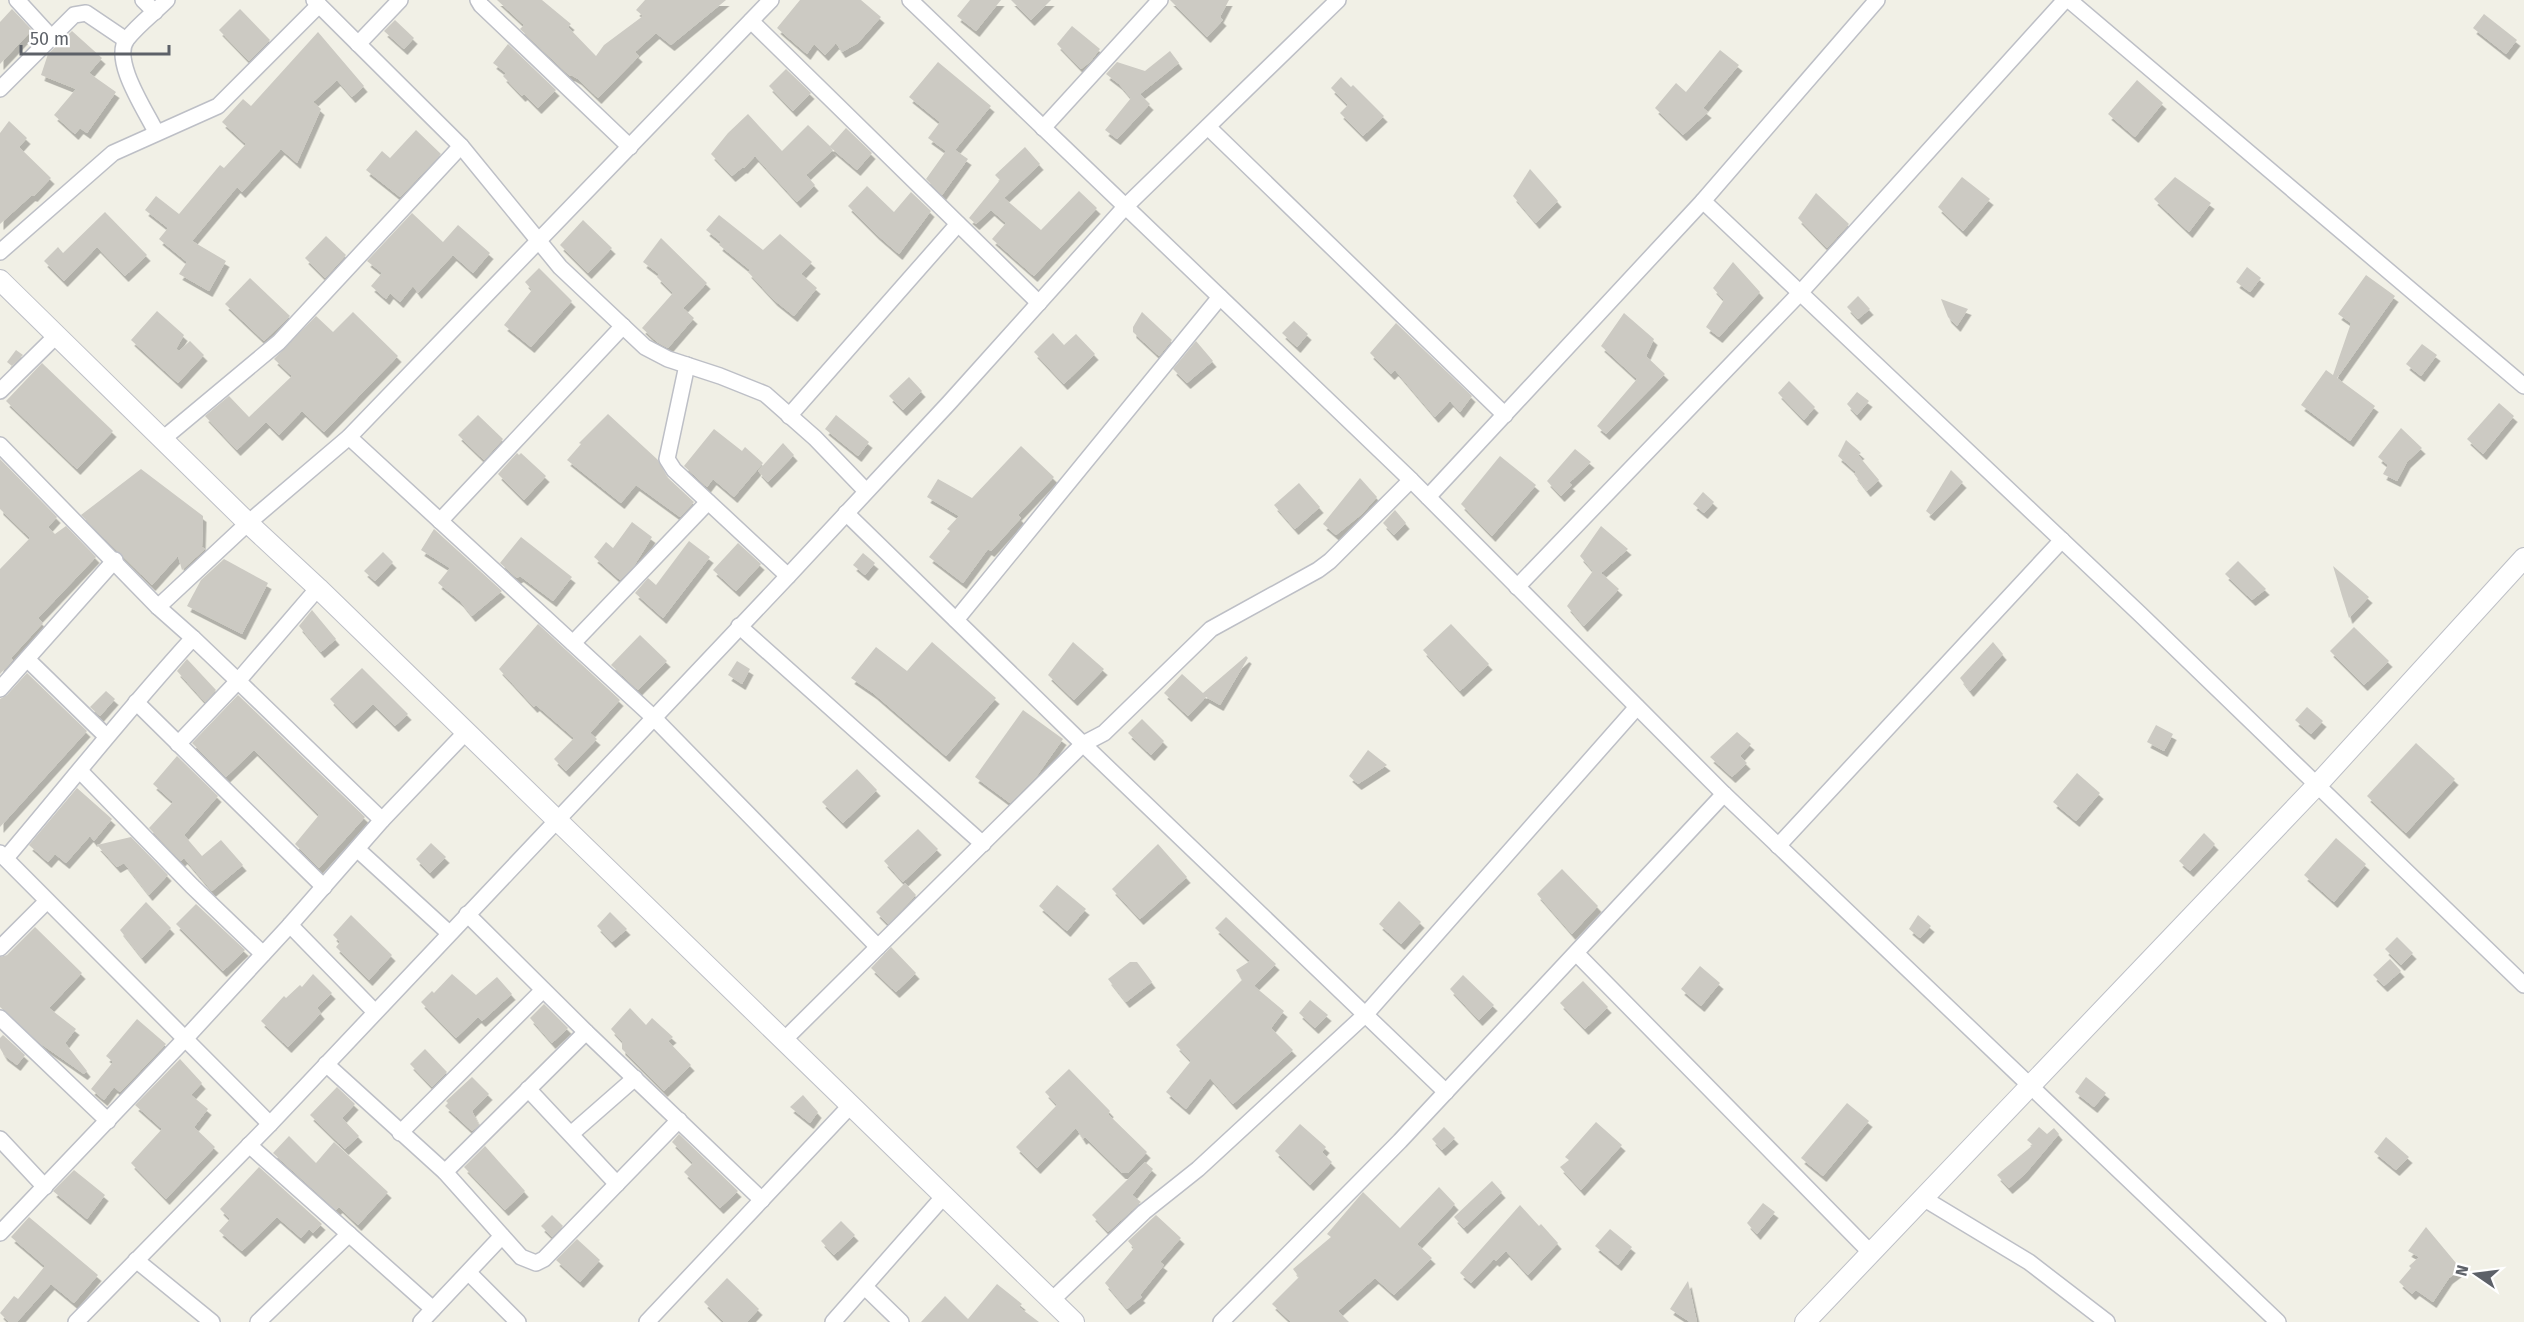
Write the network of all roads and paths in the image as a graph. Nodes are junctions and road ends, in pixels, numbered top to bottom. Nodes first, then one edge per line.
1 (17, 0) edge
2 (143, 0) edge
3 (167, 0) edge
4 (400, 0) edge
5 (478, 0) edge
6 (771, 0) edge
7 (910, 0) edge
8 (1160, 0) edge
9 (1338, 0) edge
10 (1877, 0) edge
11 (2067, 0) edge
12 (316, 3) edge
13 (155, 12) junction
14 (751, 21) junction
15 (52, 38) junction
16 (126, 40) junction
17 (358, 44) junction
18 (0, 90) edge
19 (1208, 126) junction
20 (1043, 128) junction
21 (156, 132) junction
22 (462, 146) junction
23 (630, 147) junction
24 (1703, 201) junction
25 (1125, 207) junction
26 (958, 224) junction
27 (538, 242) junction
28 (0, 252) edge
29 (0, 280) edge
30 (1800, 293) junction
31 (1220, 297) junction
32 (1039, 303) junction
33 (623, 326) junction
34 (57, 335) junction
35 (687, 365) junction
36 (2524, 386) edge
37 (0, 391) edge
38 (1505, 415) junction
39 (789, 416) junction
40 (164, 438) junction
41 (349, 438) junction
42 (0, 445) edge
43 (1411, 480) junction
44 (867, 490) junction
45 (1428, 498) junction
46 (708, 502) junction
47 (846, 513) junction
48 (440, 521) junction
49 (248, 523) junction
50 (2062, 540) junction
51 (2524, 558) edge
52 (115, 560) junction
53 (788, 576) junction
54 (1517, 587) junction
55 (318, 588) junction
56 (158, 607) junction
57 (956, 620) junction
58 (739, 626) junction
59 (193, 638) junction
60 (573, 643) junction
61 (27, 659) junction
62 (238, 681) junction
63 (0, 689) edge
64 (136, 702) junction
65 (1637, 707) junction
66 (653, 717) junction
67 (466, 732) junction
68 (106, 736) junction
69 (178, 744) junction
70 (1083, 744) junction
71 (80, 771) junction
72 (2318, 784) junction
73 (1724, 794) junction
74 (382, 819) junction
75 (556, 819) junction
76 (983, 844) junction
77 (1778, 846) junction
78 (357, 849) junction
79 (3, 856) edge
80 (324, 886) junction
81 (47, 901) junction
82 (467, 914) junction
83 (290, 925) junction
84 (449, 933) junction
85 (878, 947) junction
86 (0, 948) edge
87 (263, 954) junction
88 (1577, 954) junction
89 (2524, 985) edge
90 (543, 990) junction
91 (375, 1012) junction
92 (1365, 1014) junction
93 (0, 1018) edge
94 (586, 1032) junction
95 (184, 1040) junction
96 (784, 1040) junction
97 (326, 1064) junction
98 (635, 1078) junction
99 (2031, 1085) junction
100 (528, 1089) junction
101 (1446, 1092) junction
102 (851, 1106) junction
103 (679, 1120) junction
104 (108, 1121) junction
105 (270, 1124) junction
106 (400, 1133) junction
107 (571, 1134) junction
108 (0, 1139) edge
109 (249, 1144) junction
110 (444, 1172) junction
111 (617, 1184) junction
112 (45, 1187) junction
113 (944, 1196) junction
114 (1923, 1198) junction
115 (762, 1200) junction
116 (0, 1233) edge
117 (349, 1234) junction
118 (502, 1236) junction
119 (1871, 1253) junction
120 (136, 1260) junction
121 (469, 1273) junction
122 (864, 1287) junction
123 (1052, 1300) junction
124 (433, 1310) junction
125 (82, 1320) edge
126 (212, 1322) edge
127 (258, 1322) edge
128 (421, 1322) edge
129 (518, 1322) edge
130 (647, 1322) edge
131 (833, 1322) edge
132 (901, 1322) edge
133 (1074, 1322) edge
134 (1221, 1322) edge
135 (1805, 1322) edge
136 (2107, 1322) edge
137 (2278, 1322) edge

1 - 15 street
2 - 13 street
3 - 13 street
4 - 17 street
5 - 23 street
6 - 14 street
7 - 20 street
8 - 20 street
9 - 19 street
10 - 24 street
11 - 30 street
11 - 36 street
12 - 17 street
12 - 21 street
13 - 16 street
14 - 23 street
14 - 26 street
15 - 16 street
15 - 18 street
16 - 21 street
17 - 22 street
19 - 25 street
19 - 38 street
20 - 25 street
21 - 28 street
22 - 27 street
22 - 40 street
23 - 27 street
24 - 30 street
24 - 38 street
25 - 31 street
25 - 32 street
26 - 32 street
26 - 39 street
27 - 33 street
27 - 41 street
29 - 34 street
30 - 50 street
30 - 54 street
31 - 43 street
31 - 57 street
32 - 44 street
33 - 35 street
33 - 48 street
34 - 37 street
34 - 40 street
35 - 39 street
35 - 46 street
38 - 45 street
39 - 44 street
40 - 49 street
41 - 48 street
41 - 49 street
42 - 52 street
43 - 45 street
43 - 70 street
44 - 47 street
45 - 54 street
46 - 53 street
46 - 60 street
47 - 53 street
47 - 57 street
48 - 60 street
49 - 55 street
49 - 56 street
50 - 72 street
50 - 77 street
51 - 72 street
52 - 56 street
52 - 61 street
53 - 58 street
54 - 65 street
55 - 62 street
55 - 67 street
56 - 59 street
57 - 70 street
58 - 66 street
58 - 76 street
59 - 62 street
59 - 64 street
60 - 66 street
61 - 63 street
61 - 68 street
62 - 69 street
62 - 74 street
64 - 68 street
64 - 69 street
65 - 73 street
65 - 92 street
66 - 75 street
66 - 85 street
67 - 74 street
67 - 75 street
68 - 71 street
69 - 80 street
70 - 76 street
70 - 92 street
71 - 79 street
71 - 87 street
72 - 89 street
72 - 99 street
73 - 77 street
73 - 88 street
74 - 78 street
75 - 82 street
75 - 96 street
76 - 85 street
77 - 99 street
78 - 80 street
78 - 84 street
79 - 81 street
80 - 83 street
81 - 86 street
81 - 95 street
82 - 84 street
82 - 90 street
83 - 87 street
83 - 91 street
84 - 91 street
85 - 96 street
87 - 95 street
88 - 101 street
88 - 119 street
90 - 94 street
90 - 106 street
91 - 97 street
92 - 101 street
92 - 123 street
93 - 104 street
94 - 98 street
94 - 100 street
95 - 104 street
95 - 105 street
96 - 102 street
97 - 105 street
97 - 106 street
98 - 103 street
98 - 107 street
99 - 114 street
99 - 137 street
100 - 107 street
100 - 110 street
101 - 134 street
102 - 113 street
102 - 115 street
103 - 111 street
103 - 115 street
104 - 112 street
105 - 109 street
106 - 110 street
107 - 111 street
108 - 112 street
109 - 117 street
109 - 120 street
110 - 118 street
111 - 118 street
112 - 116 street
113 - 122 street
113 - 123 street
114 - 119 street
114 - 136 street
115 - 130 street
117 - 124 street
117 - 127 street
118 - 121 street
119 - 135 street
120 - 125 street
120 - 126 street
121 - 124 street
121 - 129 street
122 - 131 street
122 - 132 street
123 - 133 street
124 - 128 street

